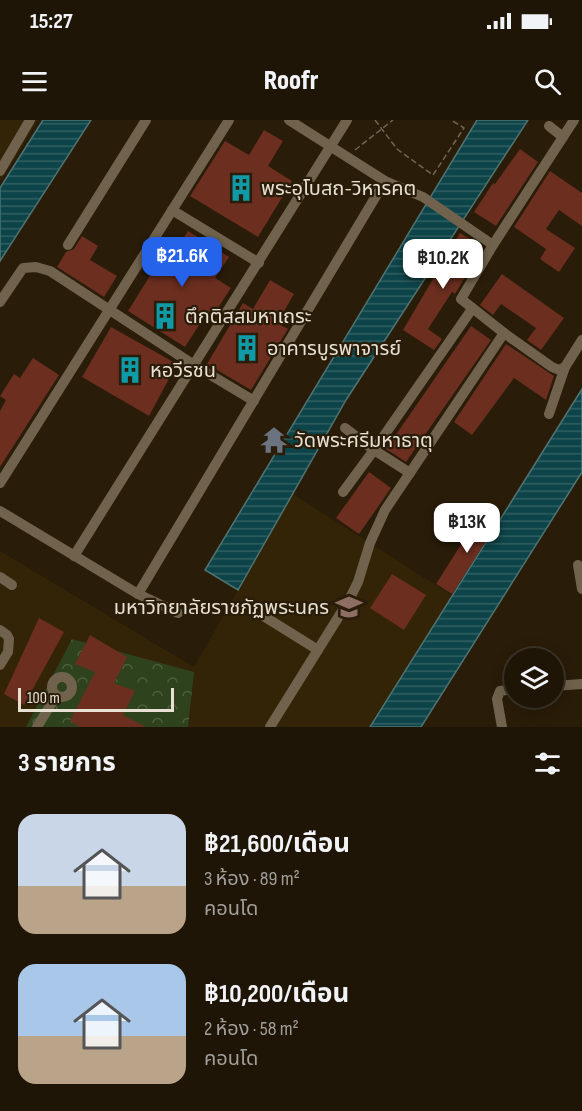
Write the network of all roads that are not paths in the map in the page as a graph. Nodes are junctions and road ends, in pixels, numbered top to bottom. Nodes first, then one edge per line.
1 (30, 120) edge
2 (146, 120) edge
3 (229, 120) edge
4 (289, 120) edge
5 (347, 120) edge
6 (574, 120) edge
7 (549, 126) dead end
8 (563, 137) junction
9 (332, 146) junction
10 (0, 171) edge
11 (385, 181) junction
12 (172, 210) junction
13 (68, 245) dead end
14 (493, 245) junction
15 (259, 263) junction
16 (0, 302) edge
17 (472, 309) junction
18 (110, 311) junction
19 (504, 333) junction
20 (582, 340) edge
21 (194, 365) junction
22 (565, 367) junction
23 (254, 401) junction
24 (549, 414) dead end
25 (345, 428) dead end
26 (374, 450) junction
27 (410, 473) junction
28 (0, 483) edge
29 (343, 492) dead end
30 (0, 511) edge
31 (74, 556) junction
32 (578, 565) dead end
33 (0, 577) edge
34 (12, 585) dead end
35 (582, 589) edge
36 (138, 594) junction
37 (178, 613) dead end
38 (265, 617) dead end
39 (0, 630) edge
40 (318, 650) junction
41 (0, 665) edge
42 (582, 684) edge
43 (564, 685) edge
44 (504, 690) edge
45 (56, 696) dead end
46 (37, 727) edge
47 (270, 727) edge
48 (502, 727) edge

1 - 10 street
2 - 13 street
3 - 12 street
4 - 9 street
5 - 9 street
6 - 8 street
7 - 8 street
8 - 14 street
9 - 11 street
9 - 15 street
11 - 14 street
11 - 23 street
12 - 15 street
12 - 18 street
14 - 17 street
15 - 21 street
16 - 18 street
17 - 19 street
17 - 26 street
18 - 21 street
18 - 28 street
19 - 22 street
19 - 27 street
20 - 22 street
21 - 23 street
21 - 31 street
22 - 24 street
23 - 36 street
25 - 26 street
26 - 27 street
26 - 29 street
27 - 40 street
30 - 31 street
31 - 36 street
32 - 35 street
33 - 34 street
36 - 37 street
38 - 40 street
39 - 41 street
40 - 47 street
42 - 43 street
44 - 48 street
45 - 46 street

